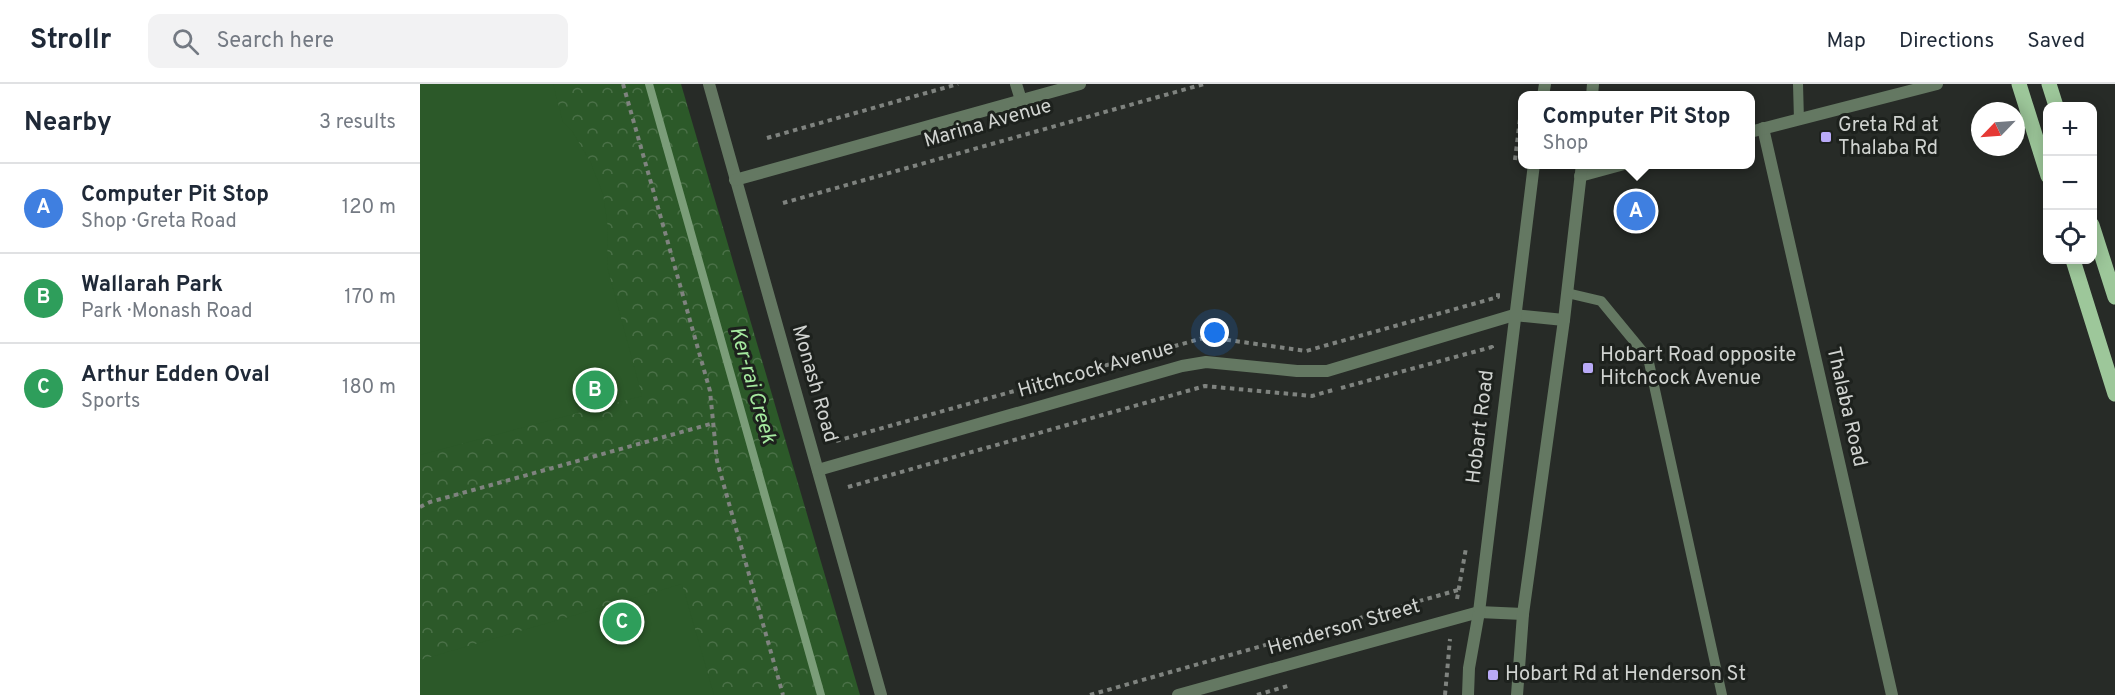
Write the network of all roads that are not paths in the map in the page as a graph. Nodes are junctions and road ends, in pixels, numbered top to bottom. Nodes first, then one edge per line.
1 (709, 84) edge
2 (1016, 84) edge
3 (1080, 84) edge
4 (1798, 84) edge
5 (1937, 84) edge
6 (2019, 84) edge
7 (2049, 84) edge
8 (1021, 100) junction
9 (2055, 102) edge
10 (1799, 120) junction
11 (1763, 128) junction
12 (1755, 130) edge
13 (2043, 160) edge
14 (1533, 169) edge
15 (1581, 170) edge
16 (735, 180) junction
17 (2097, 241) edge
18 (2074, 264) edge
19 (1567, 293) junction
20 (2115, 297) edge
21 (1514, 315) junction
22 (1564, 320) junction
23 (2115, 394) edge
24 (818, 470) junction
25 (1479, 612) junction
26 (1523, 614) junction
27 (881, 695) edge
28 (1178, 695) edge
29 (1468, 695) edge
30 (1517, 695) edge
31 (1722, 695) edge
32 (1892, 695) edge

1 - 16 street, Monash Road
2 - 8 street
3 - 8 street, Marina Avenue
4 - 10 lane
5 - 10 street
6 - 13 main road
7 - 9 main road
8 - 16 street, Marina Avenue
10 - 11 street
11 - 12 street
11 - 32 street, Thalaba Road
14 - 21 street, Hobart Road
15 - 19 street
16 - 24 street, Monash Road
17 - 20 main road
18 - 23 main road
19 - 22 street
19 - 31 lane
21 - 22 street, Hitchcock Avenue
21 - 24 street, Hitchcock Avenue
21 - 25 street, Hobart Road
22 - 26 street
24 - 27 street, Monash Road
25 - 26 street, Henderson Street
25 - 28 street, Henderson Street
25 - 29 street, Hobart Road
26 - 30 street

